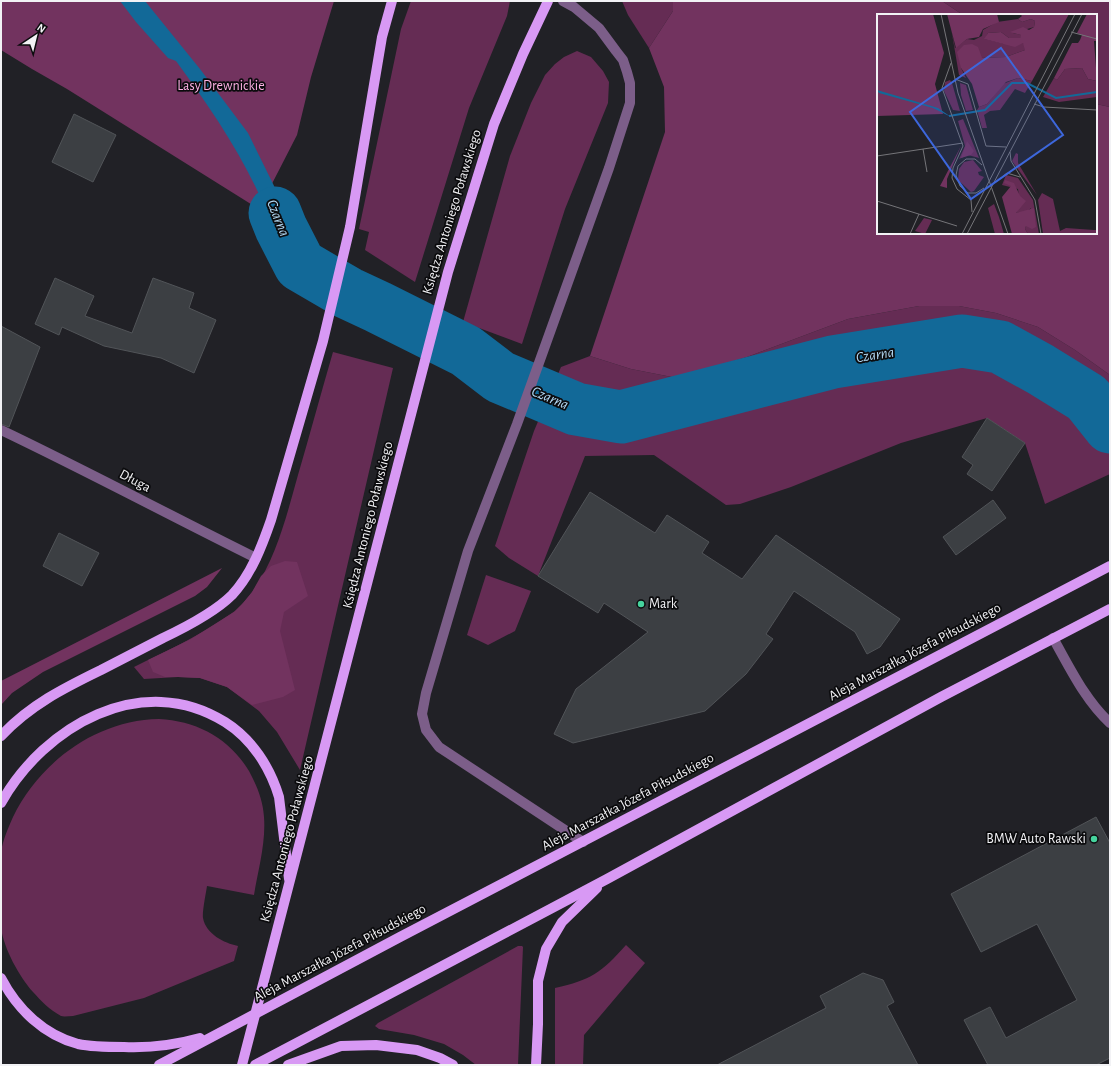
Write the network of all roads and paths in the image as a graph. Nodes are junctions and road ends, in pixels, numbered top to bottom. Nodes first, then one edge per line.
1 (392, 1) edge
2 (548, 1) edge
3 (563, 1) edge
4 (1, 430) edge
5 (256, 558) junction
6 (1110, 566) edge
7 (1110, 609) edge
8 (1053, 638) junction
9 (1110, 723) edge
10 (1, 736) edge
11 (1, 803) edge
12 (583, 842) junction
13 (607, 879) junction
14 (289, 885) junction
15 (1, 978) edge
16 (219, 1032) junction
17 (159, 1065) edge
18 (242, 1065) edge
19 (255, 1065) edge
20 (288, 1065) edge
21 (452, 1065) edge
22 (536, 1065) edge

1 - 5 main road
2 - 14 main road, Księdza Antoniego Poławskiego
3 - 12 street
4 - 5 street, Długa
5 - 10 main road
6 - 12 main road, Aleja Marszałka Józefa Piłsudskiego
7 - 8 main road
8 - 9 street
8 - 13 main road
11 - 14 main road
12 - 16 main road, Aleja Marszałka Józefa Piłsudskiego
13 - 19 main road
13 - 22 main road
14 - 18 main road, Księdza Antoniego Poławskiego
15 - 16 main road
16 - 17 main road, Aleja Marszałka Józefa Piłsudskiego
20 - 21 main road

